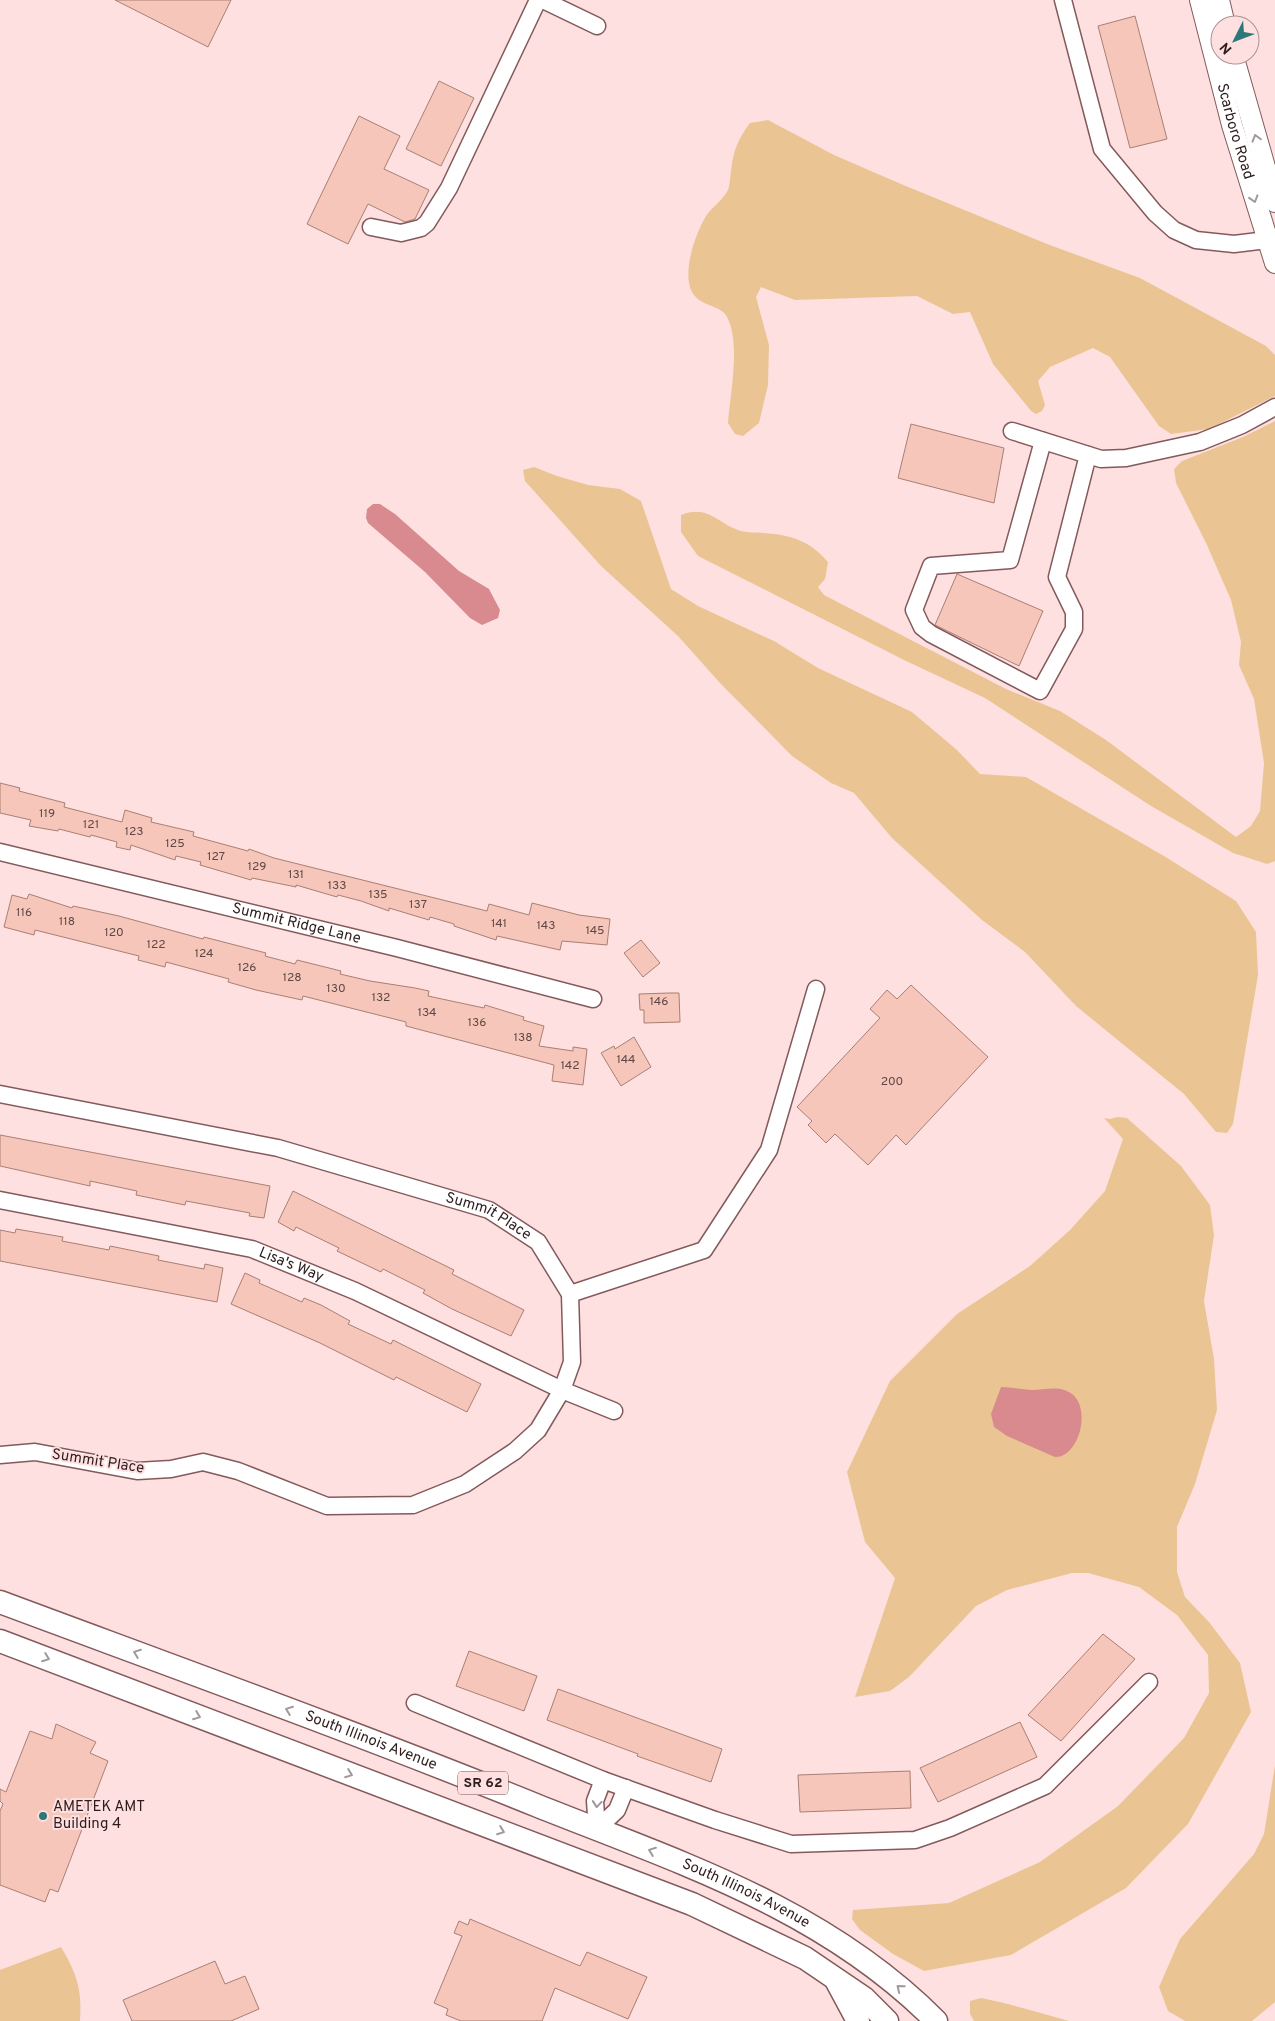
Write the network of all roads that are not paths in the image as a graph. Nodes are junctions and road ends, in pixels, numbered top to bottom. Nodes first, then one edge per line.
1 (538, 0) edge
2 (543, 0) edge
3 (1063, 0) edge
4 (1200, 0) edge
5 (1219, 0) edge
6 (1223, 15) edge
7 (597, 26) dead end
8 (1236, 65) edge
9 (1275, 202) edge
10 (371, 227) dead end
11 (1271, 240) edge
12 (1275, 263) edge
13 (1275, 407) edge
14 (1012, 431) dead end
15 (1043, 441) junction
16 (1088, 455) junction
17 (0, 852) edge
18 (816, 989) dead end
19 (593, 1000) dead end
20 (0, 1094) edge
21 (0, 1200) edge
22 (570, 1294) junction
23 (562, 1390) junction
24 (614, 1411) dead end
25 (0, 1455) edge
26 (0, 1602) edge
27 (0, 1641) edge
28 (1149, 1682) dead end
29 (415, 1703) dead end
30 (603, 1780) junction
31 (626, 1788) junction
32 (597, 1829) junction
33 (586, 1862) junction
34 (834, 1977) junction
35 (858, 2021) edge
36 (887, 2021) edge
37 (936, 2021) edge

1 - 10 street
2 - 7 street
3 - 11 street
4 -> 11 main road, Scarboro Road
5 - 6 main road
9 -> 8 main road, Scarboro Road
11 - 12 main road, Scarboro Road
13 - 16 street
14 - 15 street
15 - 16 street
15 - 16 street
17 - 19 street, Summit Ridge Lane
18 - 22 street
20 - 22 street, Summit Place
21 - 23 street, Lisa's Way
22 - 23 street, Summit Place
23 - 24 street, Lisa's Way
23 - 25 street, Summit Place
32 -> 26 highway, South Illinois Avenue / SR 62
27 -> 33 highway, SR 62
28 - 31 street
29 - 30 street
30 - 31 street
30 -> 32 street
31 - 32 street
32 - 33 highway
37 -> 32 highway, South Illinois Avenue / SR 62
33 - 34 highway, SR 62
34 - 35 highway
34 - 36 highway, SR 62

